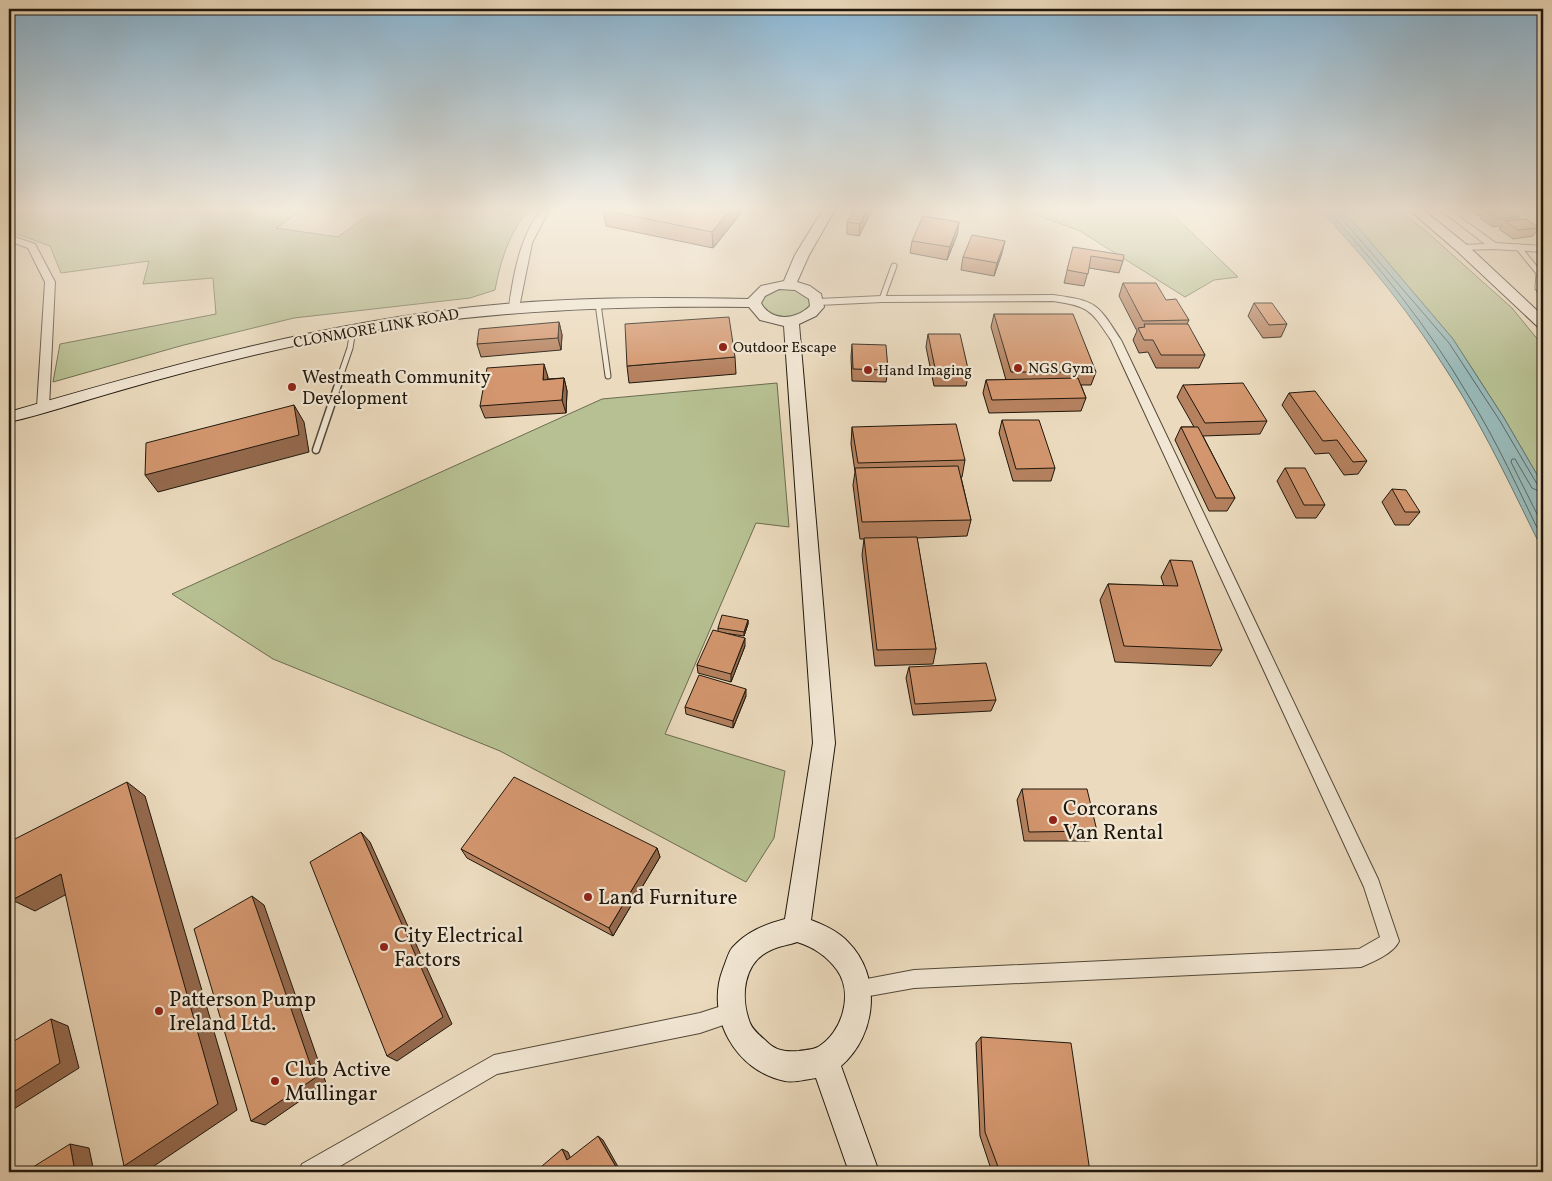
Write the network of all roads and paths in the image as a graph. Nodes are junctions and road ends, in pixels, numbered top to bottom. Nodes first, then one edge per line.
1 (41, 263) edge
2 (521, 263) edge
3 (798, 263) edge
4 (1478, 263) edge
5 (1532, 263) edge
6 (894, 266) dead end
7 (789, 285) junction
8 (1543, 294) edge
9 (882, 299) junction
10 (818, 302) junction
11 (754, 303) junction
12 (598, 304) junction
13 (514, 308) junction
14 (791, 321) junction
15 (1543, 324) edge
16 (353, 330) junction
17 (608, 376) dead end
18 (43, 407) junction
19 (9, 417) edge
20 (316, 450) dead end
21 (798, 929) junction
22 (858, 989) junction
23 (731, 1013) junction
24 (824, 1060) junction
25 (310, 1172) edge
26 (864, 1172) edge

1 - 18 street
2 - 13 street
3 - 7 main road
4 - 15 main road
5 - 8 lane
6 - 9 lane
7 - 10 main road
7 - 11 main road
9 - 10 street
9 - 22 street
10 - 14 main road
11 - 12 main road, CLONMORE LINK ROAD
11 - 14 main road
12 - 13 main road, CLONMORE LINK ROAD
12 - 17 lane
13 - 16 main road, CLONMORE LINK ROAD
14 - 21 main road
16 - 18 main road, CLONMORE LINK ROAD
16 - 20 lane
18 - 19 main road, CLONMORE LINK ROAD
21 - 22 main road
21 - 23 main road
22 - 24 main road
23 - 24 main road
23 - 25 street
24 - 26 main road

